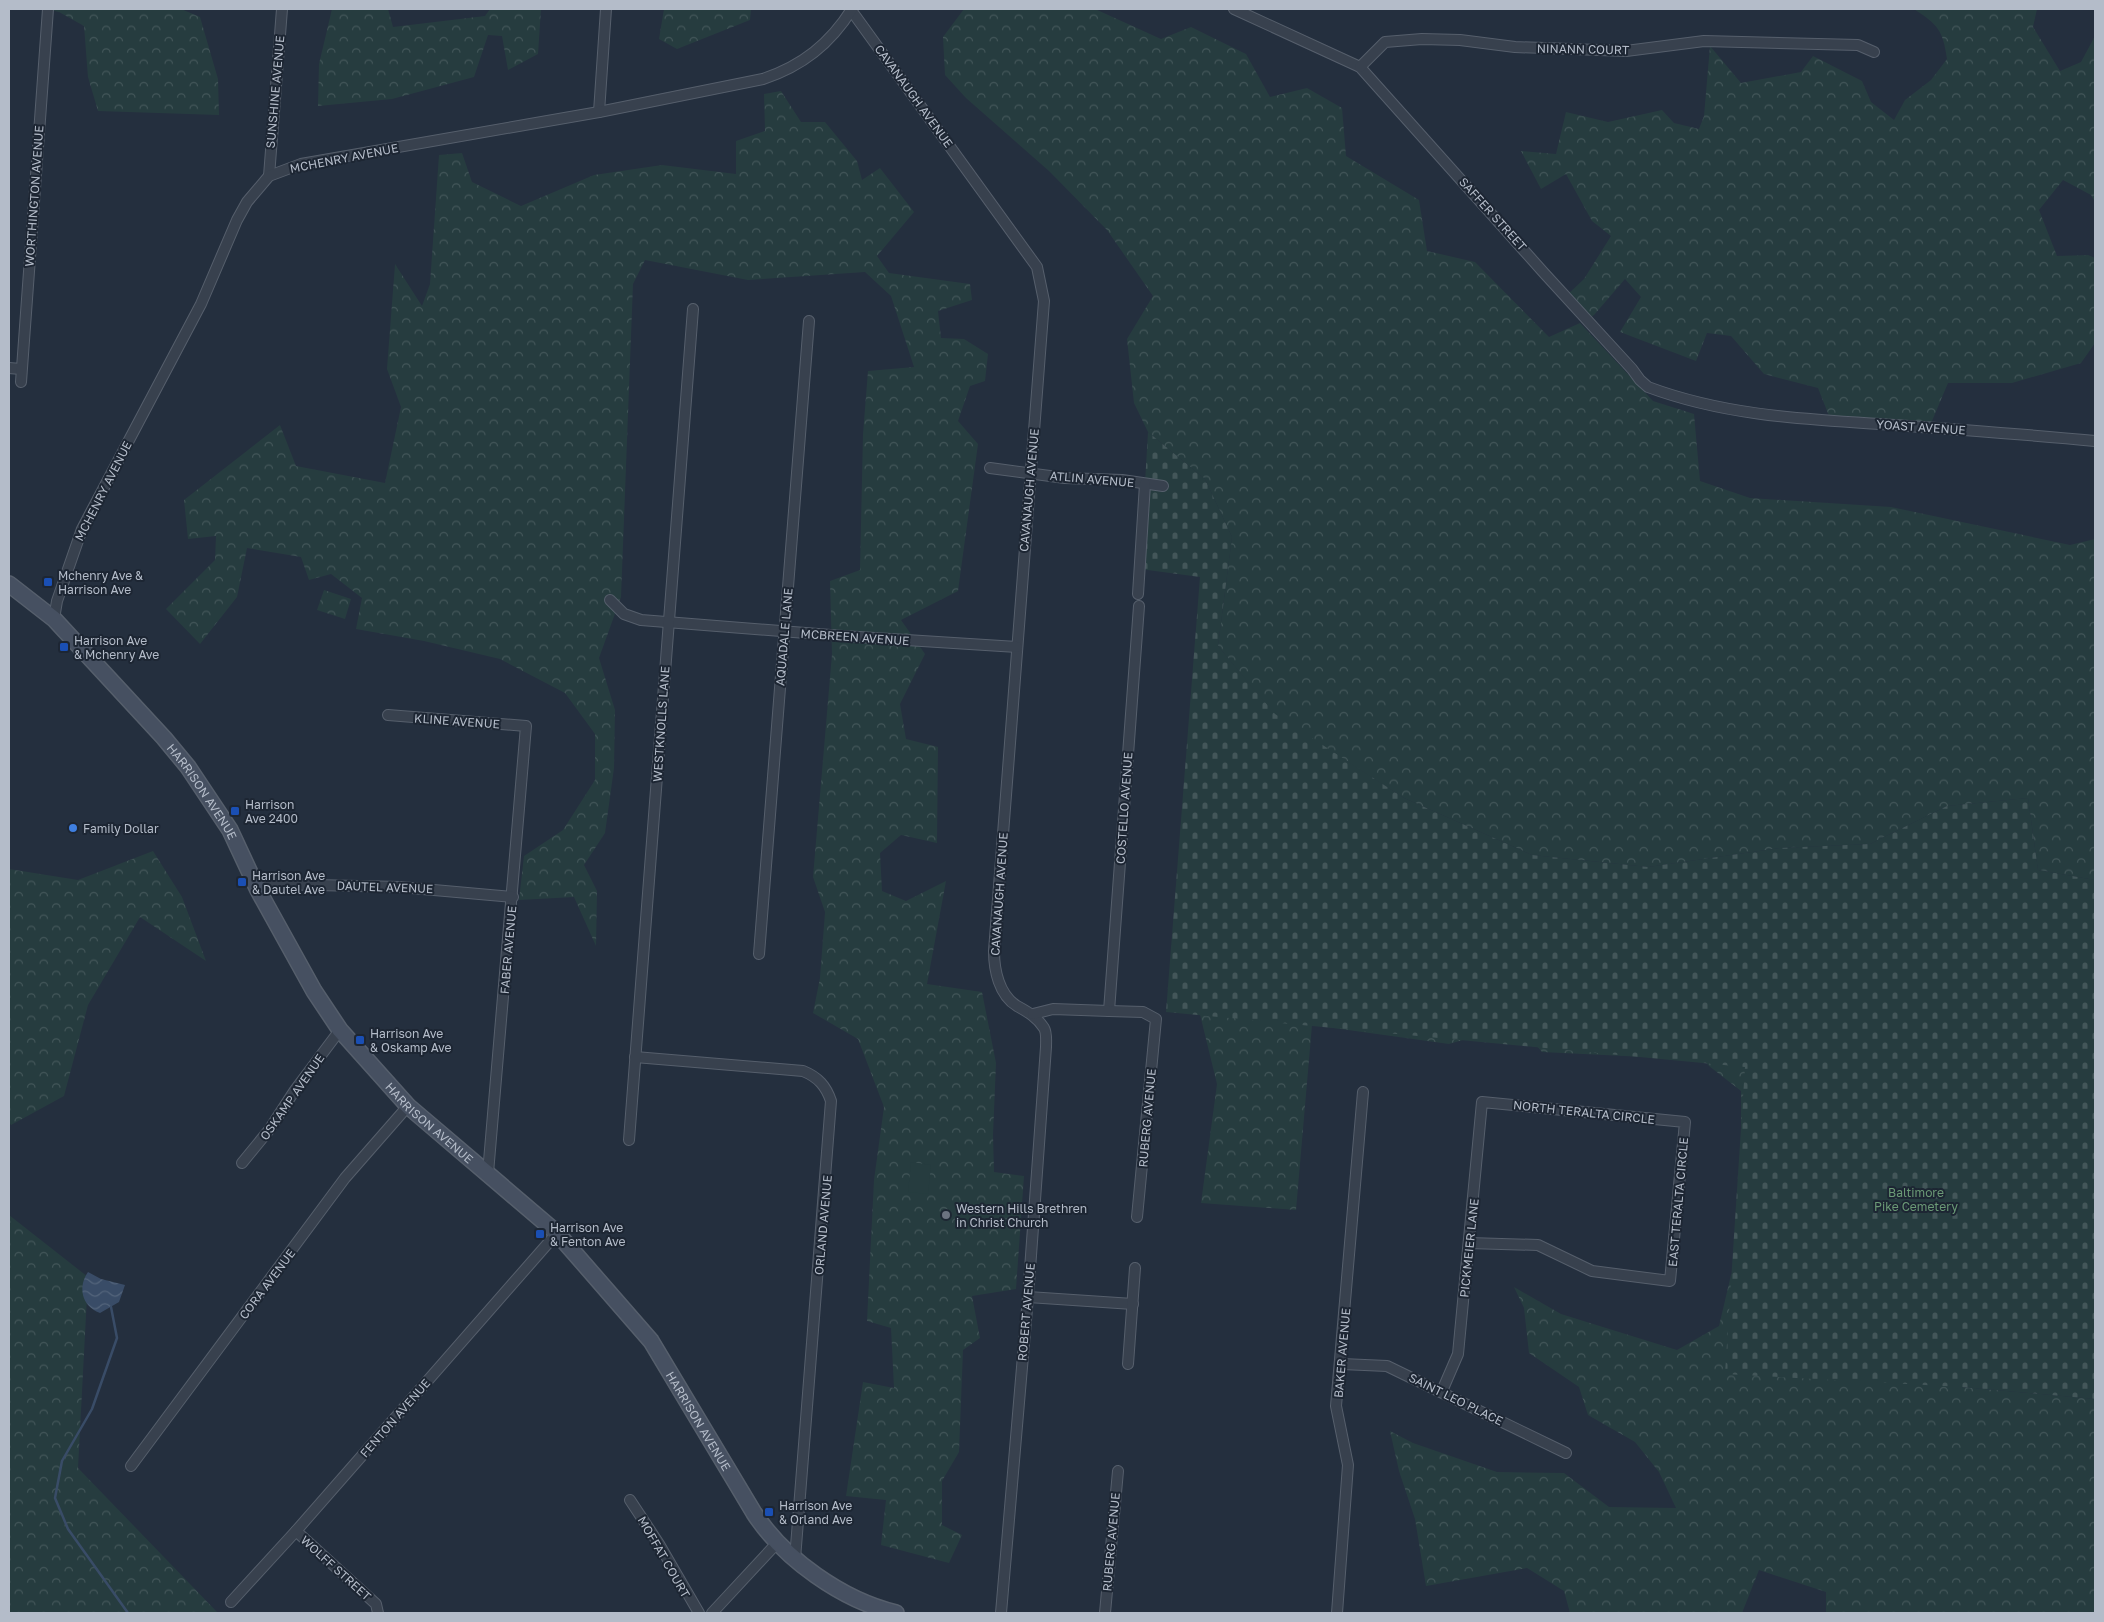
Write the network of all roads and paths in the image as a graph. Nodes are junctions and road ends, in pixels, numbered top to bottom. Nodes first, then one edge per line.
1 (48, 9) edge
2 (282, 9) edge
3 (606, 9) edge
4 (852, 9) edge
5 (1234, 9) edge
6 (1874, 52) dead end
7 (1360, 67) junction
8 (599, 112) junction
9 (268, 176) junction
10 (694, 309) dead end
11 (809, 321) dead end
12 (9, 368) edge
13 (21, 369) junction
14 (21, 382) dead end
15 (1748, 414) joint
16 (2095, 441) edge
17 (990, 468) dead end
18 (1031, 472) junction
19 (1145, 484) junction
20 (1163, 486) dead end
21 (9, 584) edge
22 (1138, 594) dead end
23 (610, 600) dead end
24 (1140, 606) dead end
25 (54, 619) junction
26 (670, 622) junction
27 (785, 632) junction
28 (1017, 646) junction
29 (388, 715) dead end
30 (526, 726) joint
31 (258, 890) junction
32 (513, 897) junction
33 (759, 954) dead end
34 (1109, 1010) junction
35 (1033, 1014) junction
36 (340, 1030) junction
37 (635, 1057) junction
38 (1362, 1092) dead end
39 (1482, 1102) joint
40 (408, 1106) junction
41 (1685, 1122) joint
42 (629, 1140) dead end
43 (242, 1163) dead end
44 (488, 1173) junction
45 (1138, 1217) dead end
46 (557, 1233) junction
47 (1469, 1243) junction
48 (1135, 1268) dead end
49 (1028, 1297) junction
50 (1133, 1304) junction
51 (1128, 1364) dead end
52 (1342, 1364) junction
53 (1442, 1391) junction
54 (1566, 1453) dead end
55 (131, 1466) dead end
56 (1118, 1471) dead end
57 (630, 1500) dead end
58 (296, 1531) junction
59 (776, 1543) junction
60 (794, 1559) junction
61 (231, 1602) dead end
62 (377, 1609) edge
63 (699, 1613) edge
64 (712, 1613) edge
65 (896, 1613) edge
66 (1001, 1613) edge
67 (1105, 1613) edge
68 (1337, 1613) edge

1 - 13 street, WORTHINGTON AVENUE
2 - 9 street, SUNSHINE AVENUE
3 - 8 street
4 - 8 street, MCHENRY AVENUE
4 - 18 street, CAVANAUGH AVENUE
5 - 7 street, SAFFER STREET
6 - 7 street, NINANN COURT
7 - 15 street, SAFFER STREET
8 - 9 street, MCHENRY AVENUE
9 - 25 street, MCHENRY AVENUE
10 - 26 street, WESTKNOLLS LANE
11 - 27 street, AQUADALE LANE
12 - 13 street
13 - 14 street, WORTHINGTON AVENUE
15 - 16 street, YOAST AVENUE
17 - 18 street, ATLIN AVENUE
18 - 19 street, ATLIN AVENUE
18 - 28 street, CAVANAUGH AVENUE
19 - 20 street, ATLIN AVENUE
19 - 22 street
21 - 25 main road, HARRISON AVENUE
23 - 26 street, MCBREEN AVENUE
24 - 34 street, COSTELLO AVENUE
25 - 31 main road, HARRISON AVENUE
26 - 27 street, MCBREEN AVENUE
26 - 37 street, WESTKNOLLS LANE
27 - 28 street, MCBREEN AVENUE
27 - 33 street, AQUADALE LANE
28 - 35 street, CAVANAUGH AVENUE
29 - 30 street, KLINE AVENUE
30 - 32 street, FABER AVENUE
31 - 32 street, DAUTEL AVENUE
31 - 36 main road, HARRISON AVENUE
32 - 44 street, FABER AVENUE
34 - 35 street
34 - 45 street, RUBERG AVENUE
35 - 49 street, ROBERT AVENUE
36 - 40 main road, HARRISON AVENUE
36 - 43 street, OSKAMP AVENUE
37 - 42 street, WESTKNOLLS LANE
37 - 60 street, ORLAND AVENUE
38 - 52 street, BAKER AVENUE
39 - 41 street, NORTH TERALTA CIRCLE
39 - 47 street, PICKMEIER LANE
40 - 44 main road, HARRISON AVENUE
40 - 55 street, CORA AVENUE
41 - 47 street, EAST TERALTA CIRCLE
44 - 46 main road, HARRISON AVENUE
46 - 58 street, FENTON AVENUE
46 - 59 main road, HARRISON AVENUE
47 - 53 street, PICKMEIER LANE
48 - 50 street
49 - 50 street
49 - 66 street, ROBERT AVENUE
50 - 51 street
52 - 53 street, SAINT LEO PLACE
52 - 68 street, BAKER AVENUE
53 - 54 street, SAINT LEO PLACE
56 - 67 street, RUBERG AVENUE
57 - 63 street, MOFFAT COURT
58 - 61 street, FENTON AVENUE
58 - 62 street, WOLFF STREET
59 - 60 main road, HARRISON AVENUE
59 - 64 street
60 - 65 main road, HARRISON AVENUE

